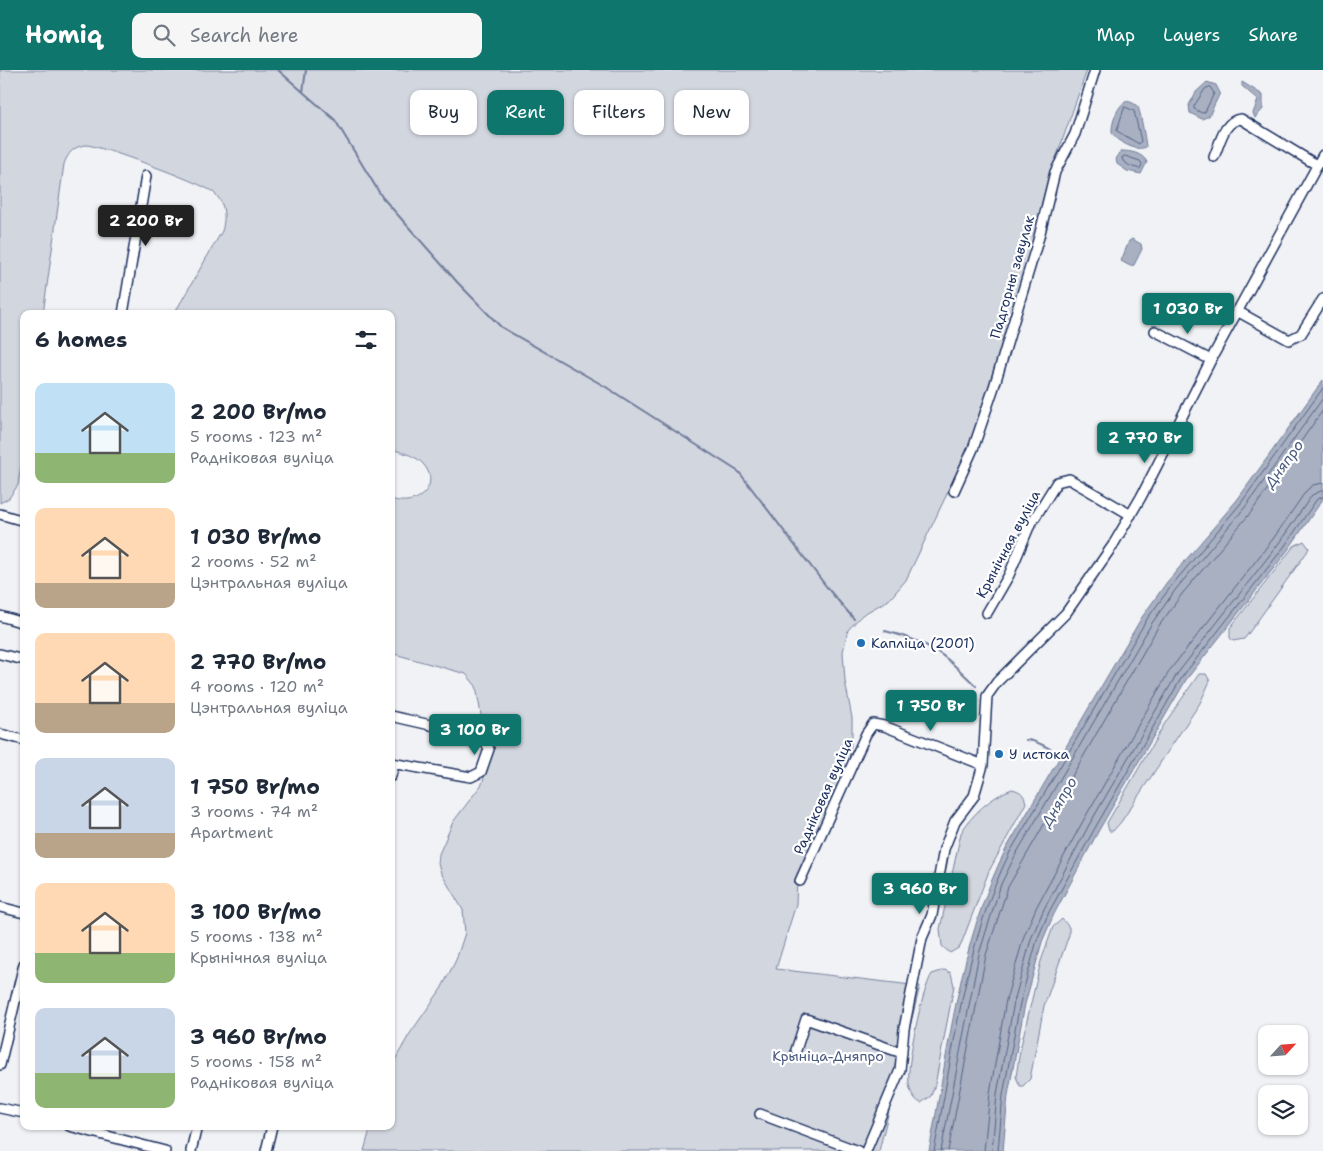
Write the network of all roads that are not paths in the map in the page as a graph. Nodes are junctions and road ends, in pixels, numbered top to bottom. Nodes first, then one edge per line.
1 (1095, 70) edge
2 (1323, 155) edge
3 (1214, 157) dead end
4 (1317, 166) junction
5 (146, 176) dead end
6 (1323, 299) edge
7 (124, 310) edge
8 (1237, 311) junction
9 (1154, 331) dead end
10 (1211, 360) junction
11 (954, 491) dead end
12 (0, 514) edge
13 (1131, 515) junction
14 (20, 520) edge
15 (987, 613) dead end
16 (0, 616) edge
17 (20, 622) edge
18 (0, 654) edge
19 (20, 659) edge
20 (395, 717) edge
21 (0, 734) edge
22 (20, 739) edge
23 (395, 764) edge
24 (983, 765) junction
25 (800, 881) dead end
26 (0, 907) edge
27 (20, 912) edge
28 (20, 981) edge
29 (796, 1050) dead end
30 (902, 1053) junction
31 (0, 1066) edge
32 (0, 1108) edge
33 (20, 1112) edge
34 (760, 1114) dead end
35 (84, 1130) edge
36 (196, 1130) edge
37 (271, 1130) edge
38 (165, 1151) edge
39 (191, 1151) edge
40 (266, 1151) edge
41 (858, 1151) edge
42 (866, 1151) edge

1 - 11 street, Падгорны завулак
2 - 4 street
3 - 4 street
4 - 8 street
5 - 7 street
6 - 8 street
8 - 10 street
9 - 10 street
10 - 13 street
12 - 14 street
13 - 15 street, Крынічная вуліца
13 - 24 street
16 - 17 street
18 - 19 street
20 - 23 street
21 - 22 street
24 - 25 street, Радніковая вуліца
24 - 30 street
26 - 27 street
28 - 31 street
29 - 30 street
30 - 42 street
32 - 33 street
34 - 41 street
35 - 38 street
36 - 39 street
37 - 40 street

